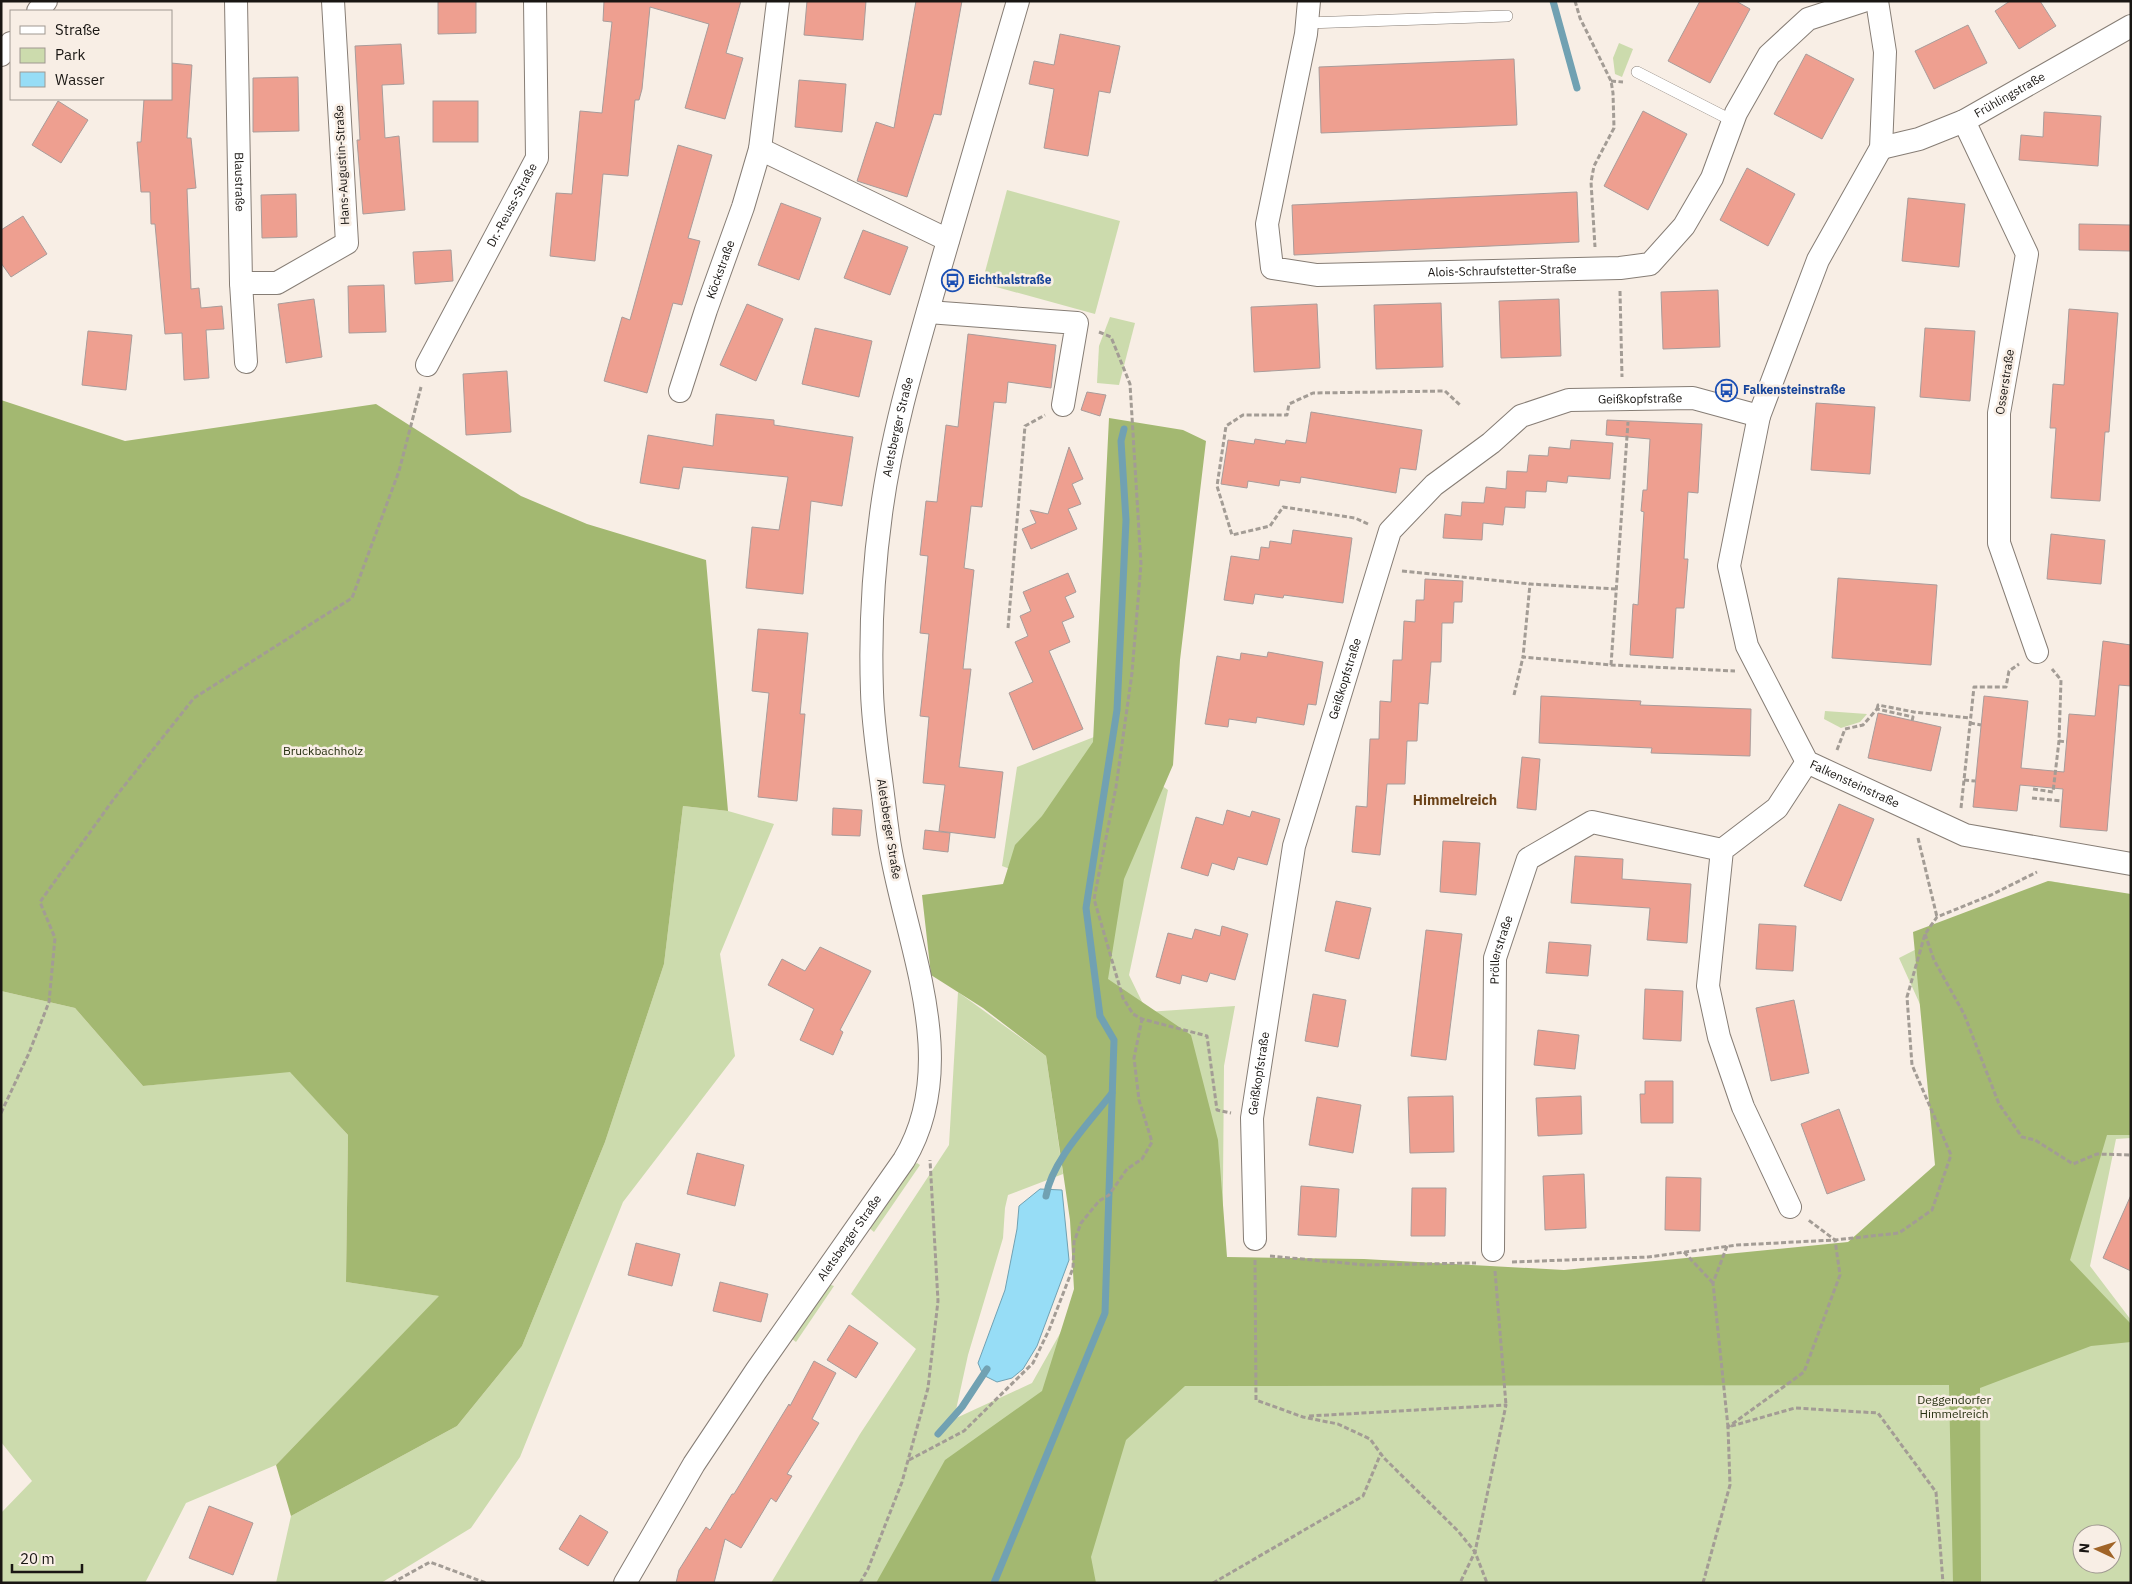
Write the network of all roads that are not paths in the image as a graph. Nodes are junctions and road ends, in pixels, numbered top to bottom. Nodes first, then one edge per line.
1 (236, 1) edge
2 (334, 1) edge
3 (535, 1) edge
4 (778, 1) edge
5 (1018, 1) edge
6 (1863, 1) edge
7 (1877, 1) edge
8 (1308, 12) edge
9 (1507, 16) dead end
10 (2131, 26) edge
11 (10, 44) edge
12 (1, 55) edge
13 (1636, 72) dead end
14 (1733, 121) junction
15 (1964, 121) junction
16 (1881, 148) junction
17 (760, 149) junction
18 (948, 240) junction
19 (241, 283) junction
20 (928, 312) junction
21 (246, 362) dead end
22 (427, 365) road end
23 (680, 391) dead end
24 (1063, 405) dead end
25 (1759, 416) junction
26 (2037, 652) road end
27 (1807, 762) junction
28 (1722, 850) junction
29 (2131, 864) edge
30 (1790, 1207) road end
31 (1255, 1247) road end
32 (1494, 1257) road end
33 (625, 1583) edge

1 - 19 street, Blaustraße
2 - 19 street, Hans-Augustin-Straße
3 - 22 street, Dr.-Reuss-Straße
4 - 17 street, Köckstraße
5 - 18 street, Aletsberger Straße
6 - 14 street, Alois-Schraufstetter-Straße
7 - 16 street, Falkensteinstraße
8 - 9 lane
8 - 14 street, Alois-Schraufstetter-Straße
10 - 15 street, Frühlingstraße
11 - 12 street
13 - 14 lane
15 - 16 street, Frühlingstraße
15 - 26 street, Osserstraße
16 - 25 street, Falkensteinstraße
17 - 18 street
17 - 23 street, Köckstraße
18 - 20 street, Aletsberger Straße
19 - 21 street, Blaustraße
20 - 24 street
20 - 33 street, Aletsberger Straße
25 - 27 street, Falkensteinstraße
25 - 31 street, Geißkopfstraße
27 - 28 street
27 - 29 street, Falkensteinstraße
28 - 30 street
28 - 32 street, Pröllerstraße

